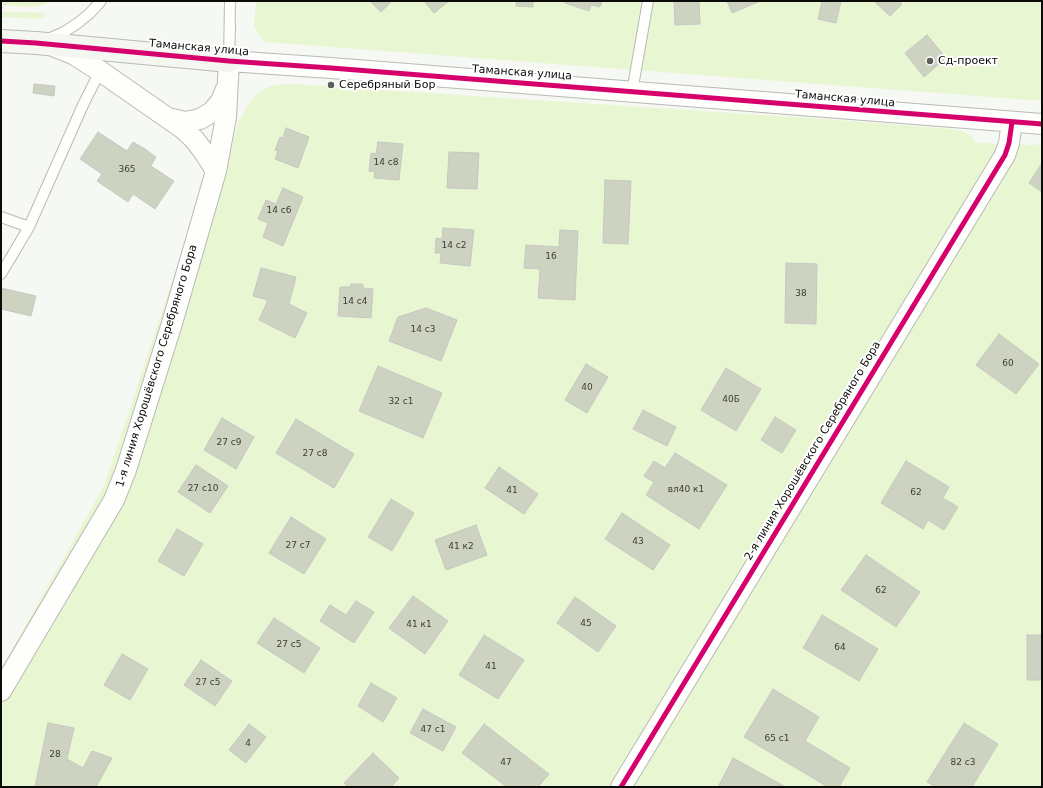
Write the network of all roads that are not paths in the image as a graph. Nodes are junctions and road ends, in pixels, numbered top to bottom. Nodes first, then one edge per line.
1 (102, 1) edge
2 (230, 1) edge
3 (648, 1) edge
4 (230, 24) dead end
5 (1, 41) edge
6 (36, 43) junction
7 (116, 50) junction
8 (228, 61) junction
9 (100, 71) junction
10 (227, 87) junction
11 (632, 92) junction
12 (168, 118) junction
13 (1012, 122) junction
14 (1042, 124) edge
15 (216, 171) junction
16 (1, 217) edge
17 (30, 227) junction
18 (1, 274) edge
19 (1, 691) edge
20 (621, 787) edge

1 - 6 lane
2 - 8 lane
3 - 11 lane
4 - 8 lane
5 - 6 street, Таманская улица
6 - 7 street, Таманская улица
6 - 9 street
7 - 8 street, Таманская улица
7 - 9 street
8 - 10 street, 1-я линия Хорошёвского Серебряного Бора
8 - 11 street, Таманская улица
9 - 12 street
9 - 17 lane
10 - 12 street
10 - 15 street, 1-я линия Хорошёвского Серебряного Бора
11 - 13 street, Таманская улица
12 - 15 street
13 - 14 street, Таманская улица
13 - 20 street, 2-я линия Хорошёвского Серебряного Бора
15 - 19 street, 1-я линия Хорошёвского Серебряного Бора
16 - 17 lane
17 - 18 lane

